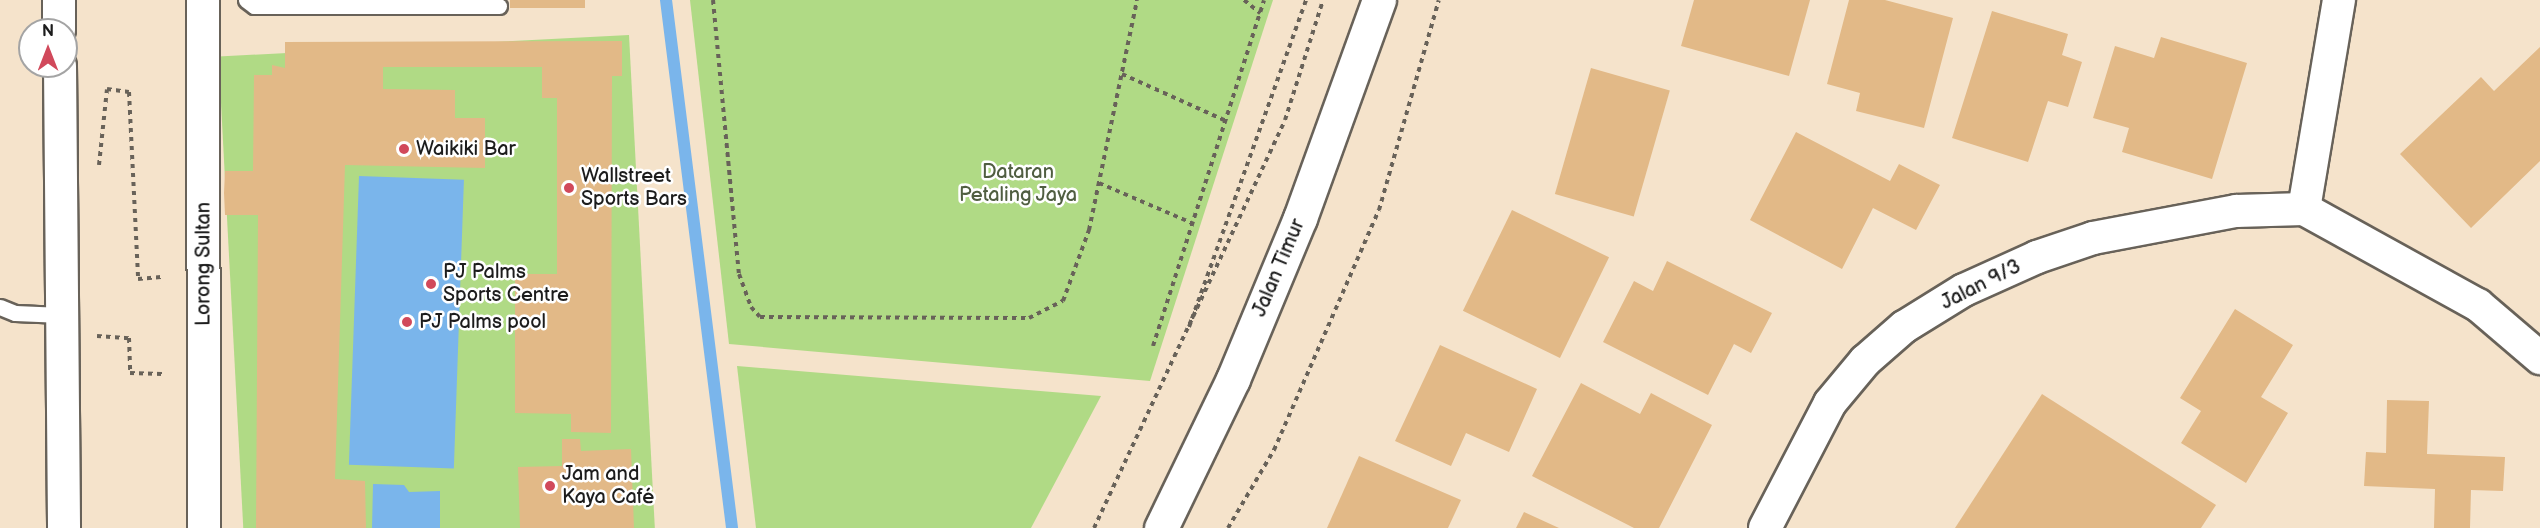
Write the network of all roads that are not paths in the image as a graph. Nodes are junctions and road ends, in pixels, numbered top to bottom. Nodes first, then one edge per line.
1 (59, 0) edge
2 (203, 0) edge
3 (246, 0) edge
4 (1379, 0) edge
5 (2339, 0) edge
6 (499, 6) dead end
7 (59, 18) edge
8 (60, 78) edge
9 (2304, 209) junction
10 (0, 307) edge
11 (62, 315) junction
12 (2540, 358) edge
13 (64, 528) edge
14 (204, 528) edge
15 (1161, 528) edge
16 (1764, 528) edge

1 - 7 street
2 - 14 street, Lorong Sultan
3 - 6 lane
4 - 15 main road, Jalan Timur
5 - 9 street
8 - 11 street
9 - 12 street
9 - 16 street, Jalan 9/3
10 - 11 lane
11 - 13 street

